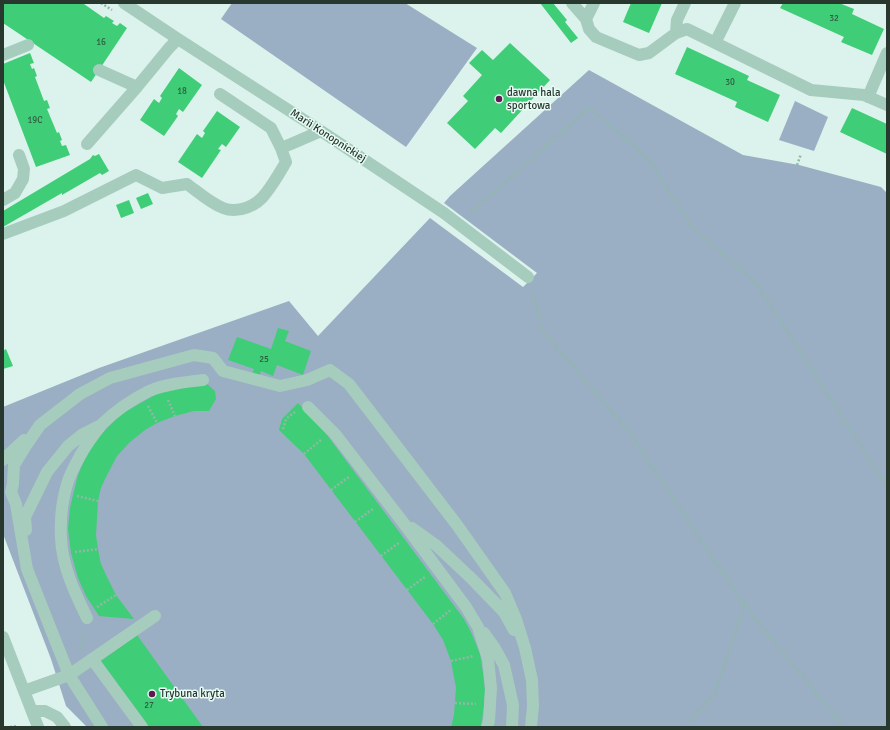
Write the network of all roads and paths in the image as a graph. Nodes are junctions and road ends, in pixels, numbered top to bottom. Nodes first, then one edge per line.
1 (124, 3) edge
2 (572, 3) edge
3 (594, 3) edge
4 (685, 3) edge
5 (734, 3) edge
6 (586, 20) junction
7 (676, 33) junction
8 (178, 39) junction
9 (715, 43) junction
10 (28, 45) dead end
11 (887, 53) edge
12 (3, 55) edge
13 (99, 70) dead end
14 (137, 87) junction
15 (220, 94) dead end
16 (868, 97) junction
17 (887, 105) edge
18 (321, 131) junction
19 (87, 144) dead end
20 (281, 148) junction
21 (801, 154) dead end
22 (19, 155) dead end
23 (797, 165) dead end
24 (3, 200) edge
25 (459, 224) junction
26 (3, 234) edge
27 (528, 277) joint
28 (203, 380) dead end
29 (167, 396) dead end
30 (145, 400) dead end
31 (304, 409) joint
32 (175, 416) dead end
33 (157, 423) dead end
34 (102, 424) junction
35 (40, 425) junction
36 (283, 429) dead end
37 (327, 435) dead end
38 (304, 454) dead end
39 (3, 460) edge
40 (355, 472) dead end
41 (887, 487) edge
42 (331, 490) dead end
43 (73, 495) dead end
44 (98, 500) dead end
45 (379, 505) dead end
46 (402, 521) junction
47 (355, 522) dead end
48 (404, 538) dead end
49 (98, 549) dead end
50 (71, 553) dead end
51 (382, 556) dead end
52 (27, 569) junction
53 (430, 573) dead end
54 (407, 590) dead end
55 (116, 595) dead end
56 (456, 606) dead end
57 (744, 606) junction
58 (90, 613) junction
59 (155, 616) dead end
60 (433, 624) dead end
61 (478, 627) junction
62 (3, 637) edge
63 (525, 648) junction
64 (81, 652) dead end
65 (480, 654) dead end
66 (92, 659) junction
67 (451, 661) dead end
68 (69, 675) junction
69 (24, 691) junction
70 (455, 703) dead end
71 (477, 704) dead end
72 (32, 711) junction
73 (17, 726) dead end
74 (10, 727) edge
75 (38, 727) edge
76 (65, 727) edge
77 (102, 727) edge
78 (142, 727) edge
79 (487, 727) edge
80 (512, 727) edge
81 (531, 727) edge
82 (684, 727) edge
83 (844, 727) edge

1 - 8 street, Marii Konopnickiej
2 - 6 street
3 - 6 street
4 - 7 street
5 - 9 street
6 - 7 street
7 - 9 street
8 - 14 street
8 - 18 street, Marii Konopnickiej
9 - 16 street
10 - 12 street
11 - 16 street
13 - 14 street
14 - 19 street
15 - 20 street
16 - 17 street
18 - 20 street
18 - 25 street, Marii Konopnickiej
20 - 26 street
21 - 23 path
22 - 24 street
25 - 27 street, Marii Konopnickiej
25 - 41 path
27 - 57 path
28 - 34 street
29 - 32 path
30 - 33 path
31 - 36 path
31 - 46 street
34 - 52 street
34 - 58 street
35 - 39 street
35 - 52 street
35 - 63 street
37 - 38 path
40 - 42 path
43 - 44 path
45 - 47 path
46 - 61 street
46 - 63 street
48 - 51 path
49 - 50 path
52 - 68 street
53 - 54 path
55 - 58 path
56 - 60 path
57 - 82 path
57 - 83 path
58 - 64 path
59 - 66 street
61 - 79 street
61 - 80 street
62 - 69 street
63 - 81 street
65 - 67 path
66 - 68 street
66 - 78 street
68 - 69 street
68 - 77 street
69 - 72 street
70 - 71 path
72 - 75 street
72 - 76 street
73 - 74 path

